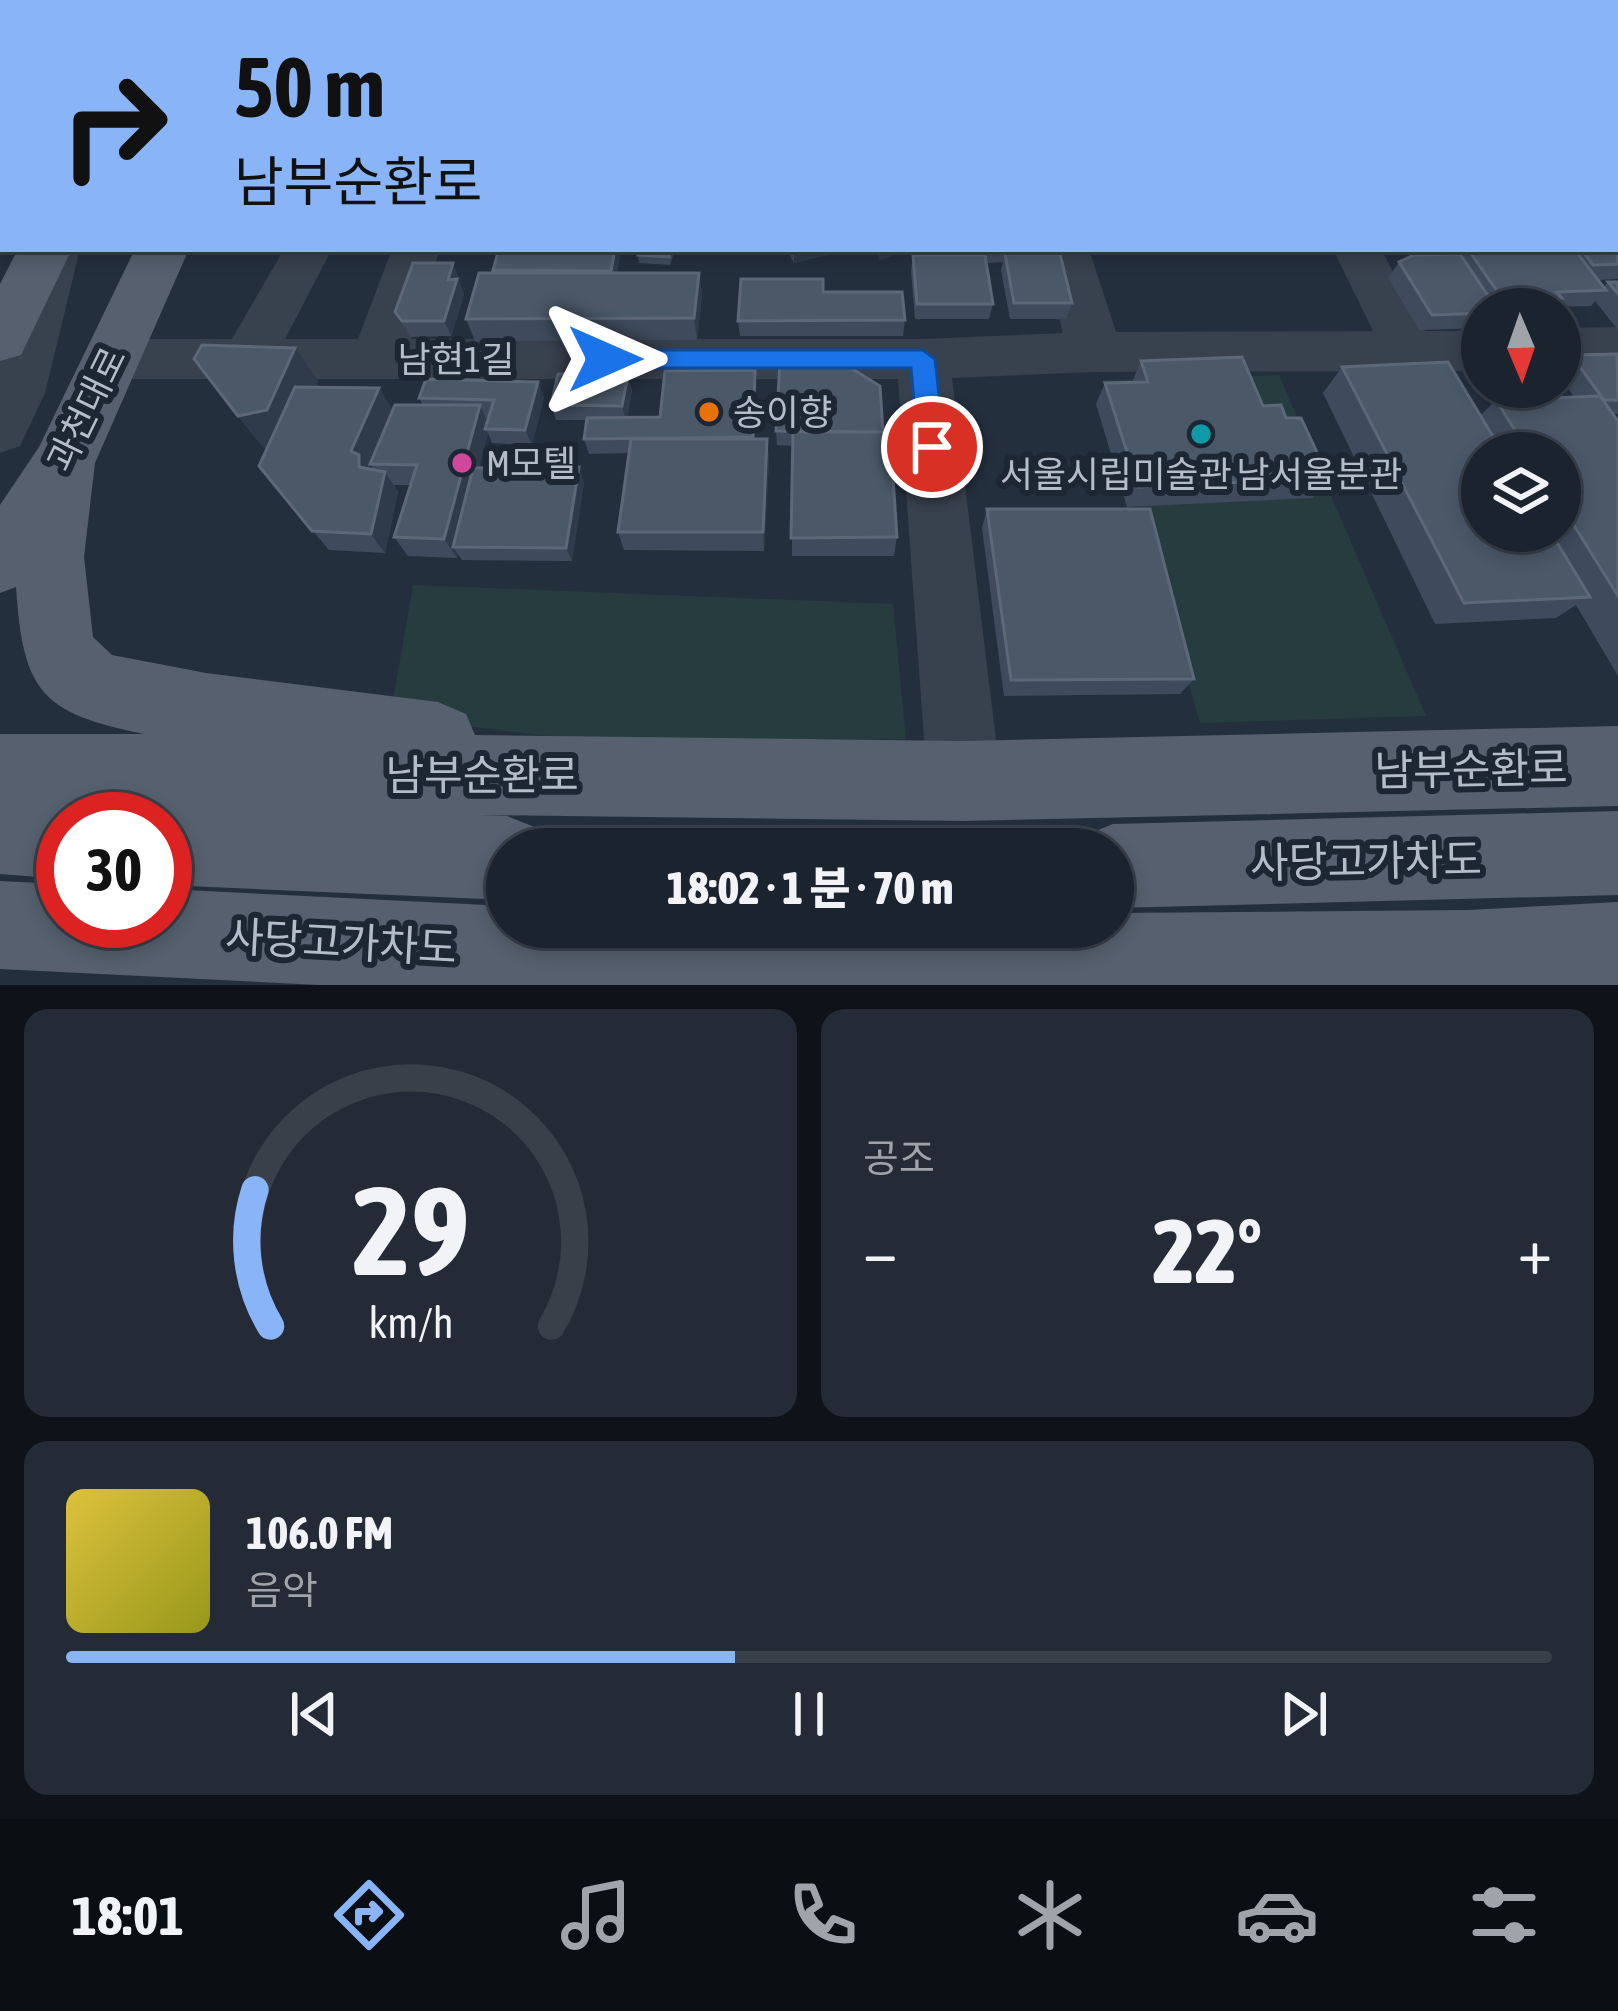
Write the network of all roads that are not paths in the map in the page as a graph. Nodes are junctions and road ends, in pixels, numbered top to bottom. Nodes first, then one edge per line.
1 (44, 252) edge
2 (55, 252) edge
3 (138, 252) edge
4 (161, 252) edge
5 (306, 252) edge
6 (415, 252) edge
7 (1066, 252) edge
8 (1359, 252) edge
9 (0, 340) edge
10 (1618, 346) edge
11 (1581, 347) edge
12 (1095, 352) junction
13 (1461, 352) edge
14 (1410, 353) junction
15 (249, 356) junction
16 (378, 358) junction
17 (110, 359) junction
18 (923, 359) junction
19 (32, 446) edge
20 (0, 532) edge
21 (0, 563) edge
22 (1618, 766) edge
23 (0, 774) edge
24 (704, 775) junction
25 (964, 781) junction
26 (0, 833) edge
27 (36, 835) edge
28 (192, 844) edge
29 (1618, 853) edge
30 (486, 857) edge
31 (1134, 865) edge
32 (0, 925) edge
33 (1618, 946) edge

1 - 9 main road
2 - 19 street
3 - 20 street
4 - 17 main road, 과천대로
5 - 15 street
6 - 16 street
7 - 12 street
8 - 14 street
10 - 11 street
12 - 14 street, 남현1길
12 - 18 street, 남현1길
13 - 14 street, 남현1길
15 - 16 street, 남현1길
15 - 17 street, 남현1길
16 - 18 street, 남현1길
17 - 19 main road, 과천대로
18 - 25 street
19 - 21 main road, 과천대로
19 - 24 main road
22 - 25 main road, 남부순환로
23 - 24 main road, 남부순환로
24 - 25 main road, 남부순환로
26 - 27 main road
28 - 30 main road
29 - 31 main road, 사당고가차도
32 - 33 main road, 사당고가차도

